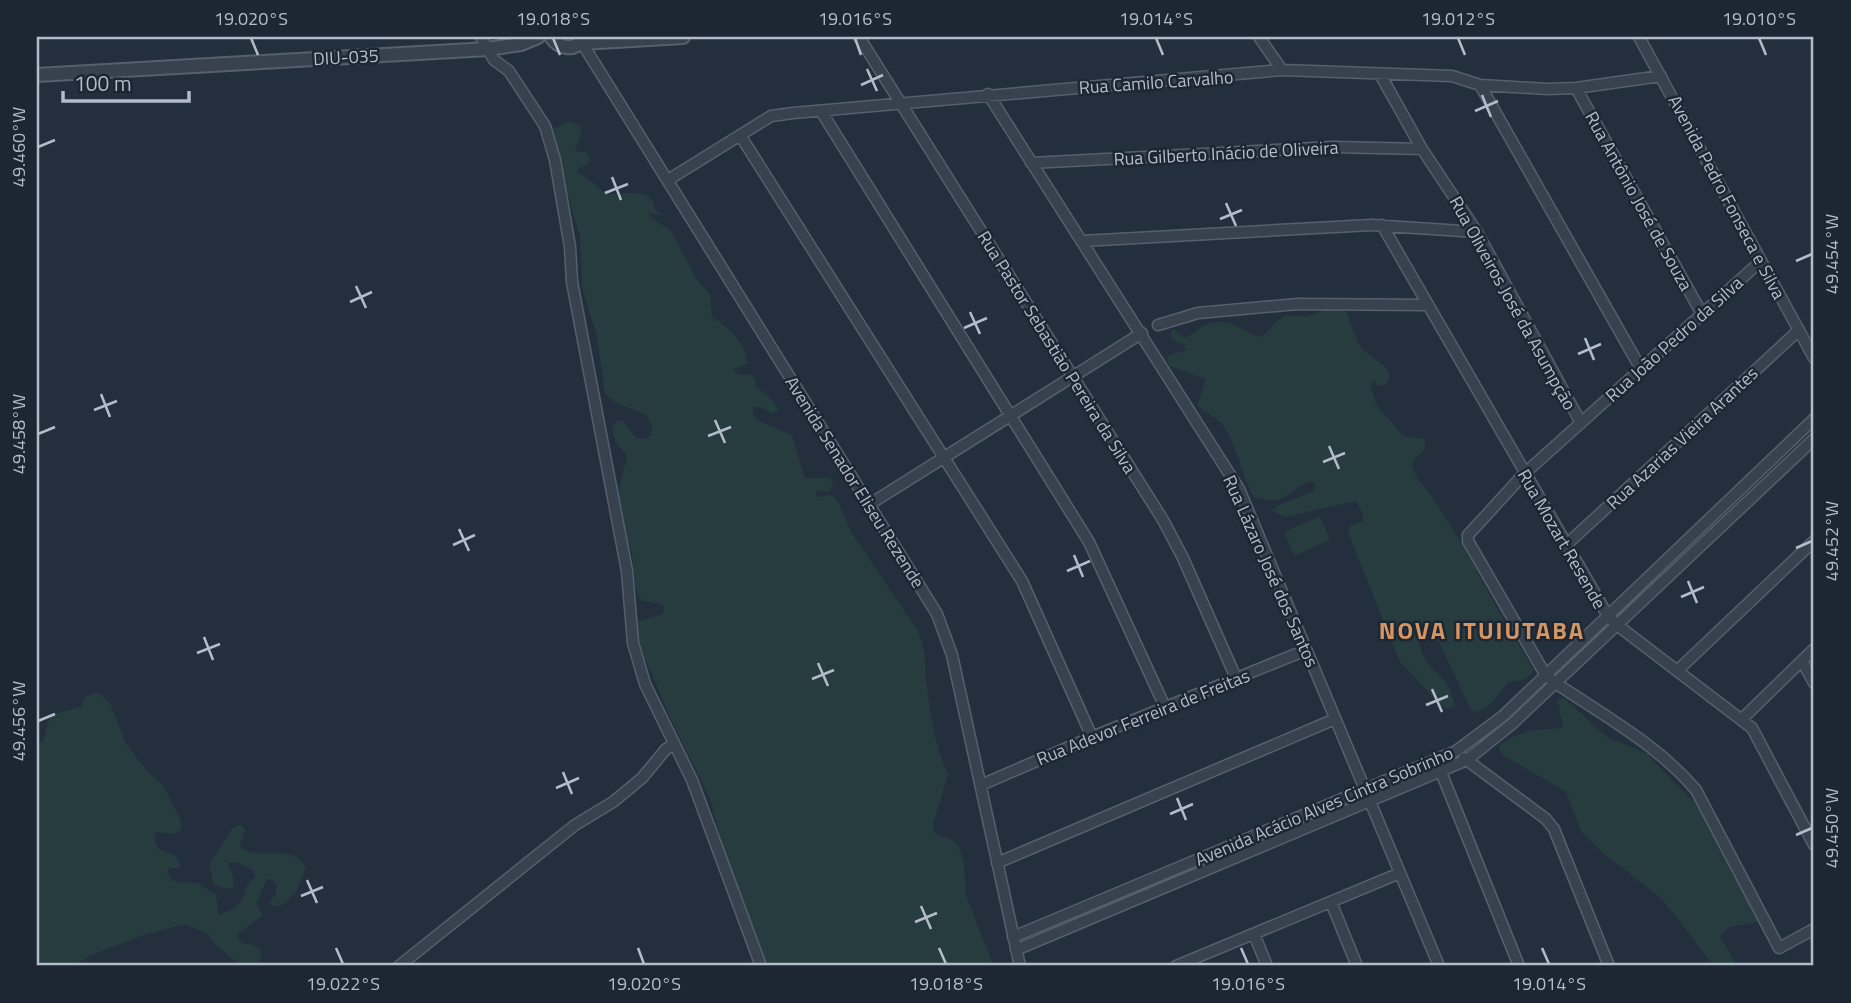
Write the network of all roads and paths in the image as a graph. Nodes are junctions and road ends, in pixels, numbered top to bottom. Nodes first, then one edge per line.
1 (481, 37) edge
2 (537, 37) edge
3 (551, 37) edge
4 (683, 37) edge
5 (859, 37) edge
6 (1259, 37) edge
7 (1639, 37) edge
8 (584, 40) edge
9 (488, 49) junction
10 (1282, 70) junction
11 (1380, 74) junction
12 (37, 75) edge
13 (1661, 76) junction
14 (1480, 85) junction
15 (1576, 88) junction
16 (988, 94) junction
17 (901, 105) junction
18 (821, 111) junction
19 (740, 135) junction
20 (1422, 149) junction
21 (1031, 163) junction
22 (668, 180) junction
23 (1382, 225) junction
24 (1477, 232) junction
25 (1082, 241) junction
26 (1761, 261) junction
27 (1428, 305) junction
28 (1702, 314) junction
29 (1158, 325) dead end
30 (1799, 330) junction
31 (1142, 333) junction
32 (1814, 358) edge
33 (1641, 369) junction
34 (1073, 377) junction
35 (1011, 416) junction
36 (1814, 419) edge
37 (1581, 423) junction
38 (1814, 439) edge
39 (942, 457) junction
40 (1524, 474) junction
41 (870, 504) junction
42 (1814, 541) edge
43 (1565, 546) junction
44 (1608, 616) junction
45 (1616, 625) junction
46 (1814, 649) edge
47 (1306, 650) junction
48 (1802, 661) junction
49 (1678, 670) junction
50 (1545, 674) junction
51 (1236, 678) junction
52 (1554, 682) junction
53 (1814, 683) edge
54 (1165, 707) junction
55 (1335, 719) junction
56 (1742, 719) junction
57 (1092, 737) junction
58 (673, 745) junction
59 (1455, 751) junction
60 (1468, 760) junction
61 (1441, 772) junction
62 (981, 785) junction
63 (1365, 790) junction
64 (1370, 802) junction
65 (1814, 845) edge
66 (997, 863) junction
67 (1400, 873) junction
68 (1331, 902) junction
69 (1814, 929) edge
70 (1254, 934) junction
71 (1013, 937) junction
72 (1016, 950) junction
73 (1181, 965) edge
74 (399, 966) edge
75 (761, 966) edge
76 (1020, 966) edge
77 (1267, 966) edge
78 (1357, 966) edge
79 (1438, 966) edge
80 (1519, 966) edge
81 (1609, 966) edge

1 - 9 street
2 - 9 street, DIU-035
3 - 8 street
4 - 8 street
5 - 17 street, Rua Pastor Sebastião Pereira da Silva
6 - 10 street
7 - 13 street, Avenida Pedro Fonseca e Silva
8 - 22 street, Avenida Senador Eliseu Rezende
9 - 12 street, DIU-035
9 - 58 street
10 - 11 street, Rua Camilo Carvalho
10 - 16 street, Rua Camilo Carvalho
11 - 14 street, Rua Camilo Carvalho
11 - 20 street, Rua Oliveiros José da Asumpção
13 - 15 street, Rua Camilo Carvalho
13 - 26 street, Avenida Pedro Fonseca e Silva
14 - 15 street, Rua Camilo Carvalho
14 - 33 street
15 - 28 street, Rua Antônio José de Souza
16 - 17 street, Rua Camilo Carvalho
16 - 21 street, Rua Lázaro José dos Santos
17 - 18 street, Rua Camilo Carvalho
17 - 34 street, Rua Pastor Sebastião Pereira da Silva
18 - 19 street, Rua Camilo Carvalho
18 - 35 street
19 - 22 street, Rua Camilo Carvalho
19 - 39 street
20 - 21 street, Rua Gilberto Inácio de Oliveira
20 - 24 street, Rua Oliveiros José da Asumpção
21 - 25 street, Rua Lázaro José dos Santos
22 - 41 street, Avenida Senador Eliseu Rezende
23 - 24 street
23 - 25 street
23 - 27 street, Rua Mozart Resende
24 - 37 street, Rua Oliveiros José da Asumpção
25 - 31 street, Rua Lázaro José dos Santos
26 - 28 street, Rua João Pedro da Silva
26 - 30 street, Avenida Pedro Fonseca e Silva
27 - 29 street
27 - 40 street, Rua Mozart Resende
28 - 33 street, Rua João Pedro da Silva
30 - 32 street, Avenida Pedro Fonseca e Silva
30 - 43 street, Rua Azarias Vieira Arantes
31 - 34 street
31 - 47 street, Rua Lázaro José dos Santos
33 - 37 street, Rua João Pedro da Silva
34 - 35 street
34 - 51 street, Rua Pastor Sebastião Pereira da Silva
35 - 39 street
35 - 54 street
36 - 44 street, Avenida Acácio Alves Cintra Sobrinho
37 - 40 street, Rua João Pedro da Silva
38 - 45 street, Avenida Acácio Alves Cintra Sobrinho
39 - 41 street
39 - 57 street
40 - 43 street, Rua Mozart Resende
40 - 50 street, Rua João Pedro da Silva
41 - 62 street, Avenida Senador Eliseu Rezende
42 - 49 street
43 - 44 street, Rua Mozart Resende
44 - 45 street, Rua Mozart Resende
44 - 50 street, Avenida Acácio Alves Cintra Sobrinho
45 - 49 street, Rua Mozart Resende
45 - 52 street, Avenida Acácio Alves Cintra Sobrinho
46 - 48 street
47 - 51 street, Rua Adevor Ferreira de Freitas
47 - 55 street, Rua Lázaro José dos Santos
48 - 53 street
48 - 56 street
49 - 56 street, Rua Mozart Resende
50 - 52 street
50 - 59 street, Avenida Acácio Alves Cintra Sobrinho
51 - 54 street, Rua Adevor Ferreira de Freitas
52 - 60 street, Avenida Acácio Alves Cintra Sobrinho
52 - 69 street
54 - 57 street, Rua Adevor Ferreira de Freitas
55 - 63 street, Rua Lázaro José dos Santos
55 - 66 street
56 - 65 street, Rua Mozart Resende
57 - 62 street, Rua Adevor Ferreira de Freitas
58 - 74 street
58 - 75 street
59 - 60 street
59 - 63 street, Avenida Acácio Alves Cintra Sobrinho
60 - 61 street, Avenida Acácio Alves Cintra Sobrinho
60 - 81 street
61 - 64 street, Avenida Acácio Alves Cintra Sobrinho
61 - 80 street
62 - 66 street, Avenida Senador Eliseu Rezende
63 - 64 street, Rua Lázaro José dos Santos
63 - 71 street, Avenida Acácio Alves Cintra Sobrinho
64 - 67 street, Rua Lázaro José dos Santos
64 - 72 street, Avenida Acácio Alves Cintra Sobrinho
66 - 71 street, Avenida Senador Eliseu Rezende
67 - 68 street
67 - 79 street, Rua Lázaro José dos Santos
68 - 70 street
68 - 78 street
70 - 73 street
70 - 77 street
71 - 72 street, Avenida Senador Eliseu Rezende
72 - 76 street, Avenida Senador Eliseu Rezende

